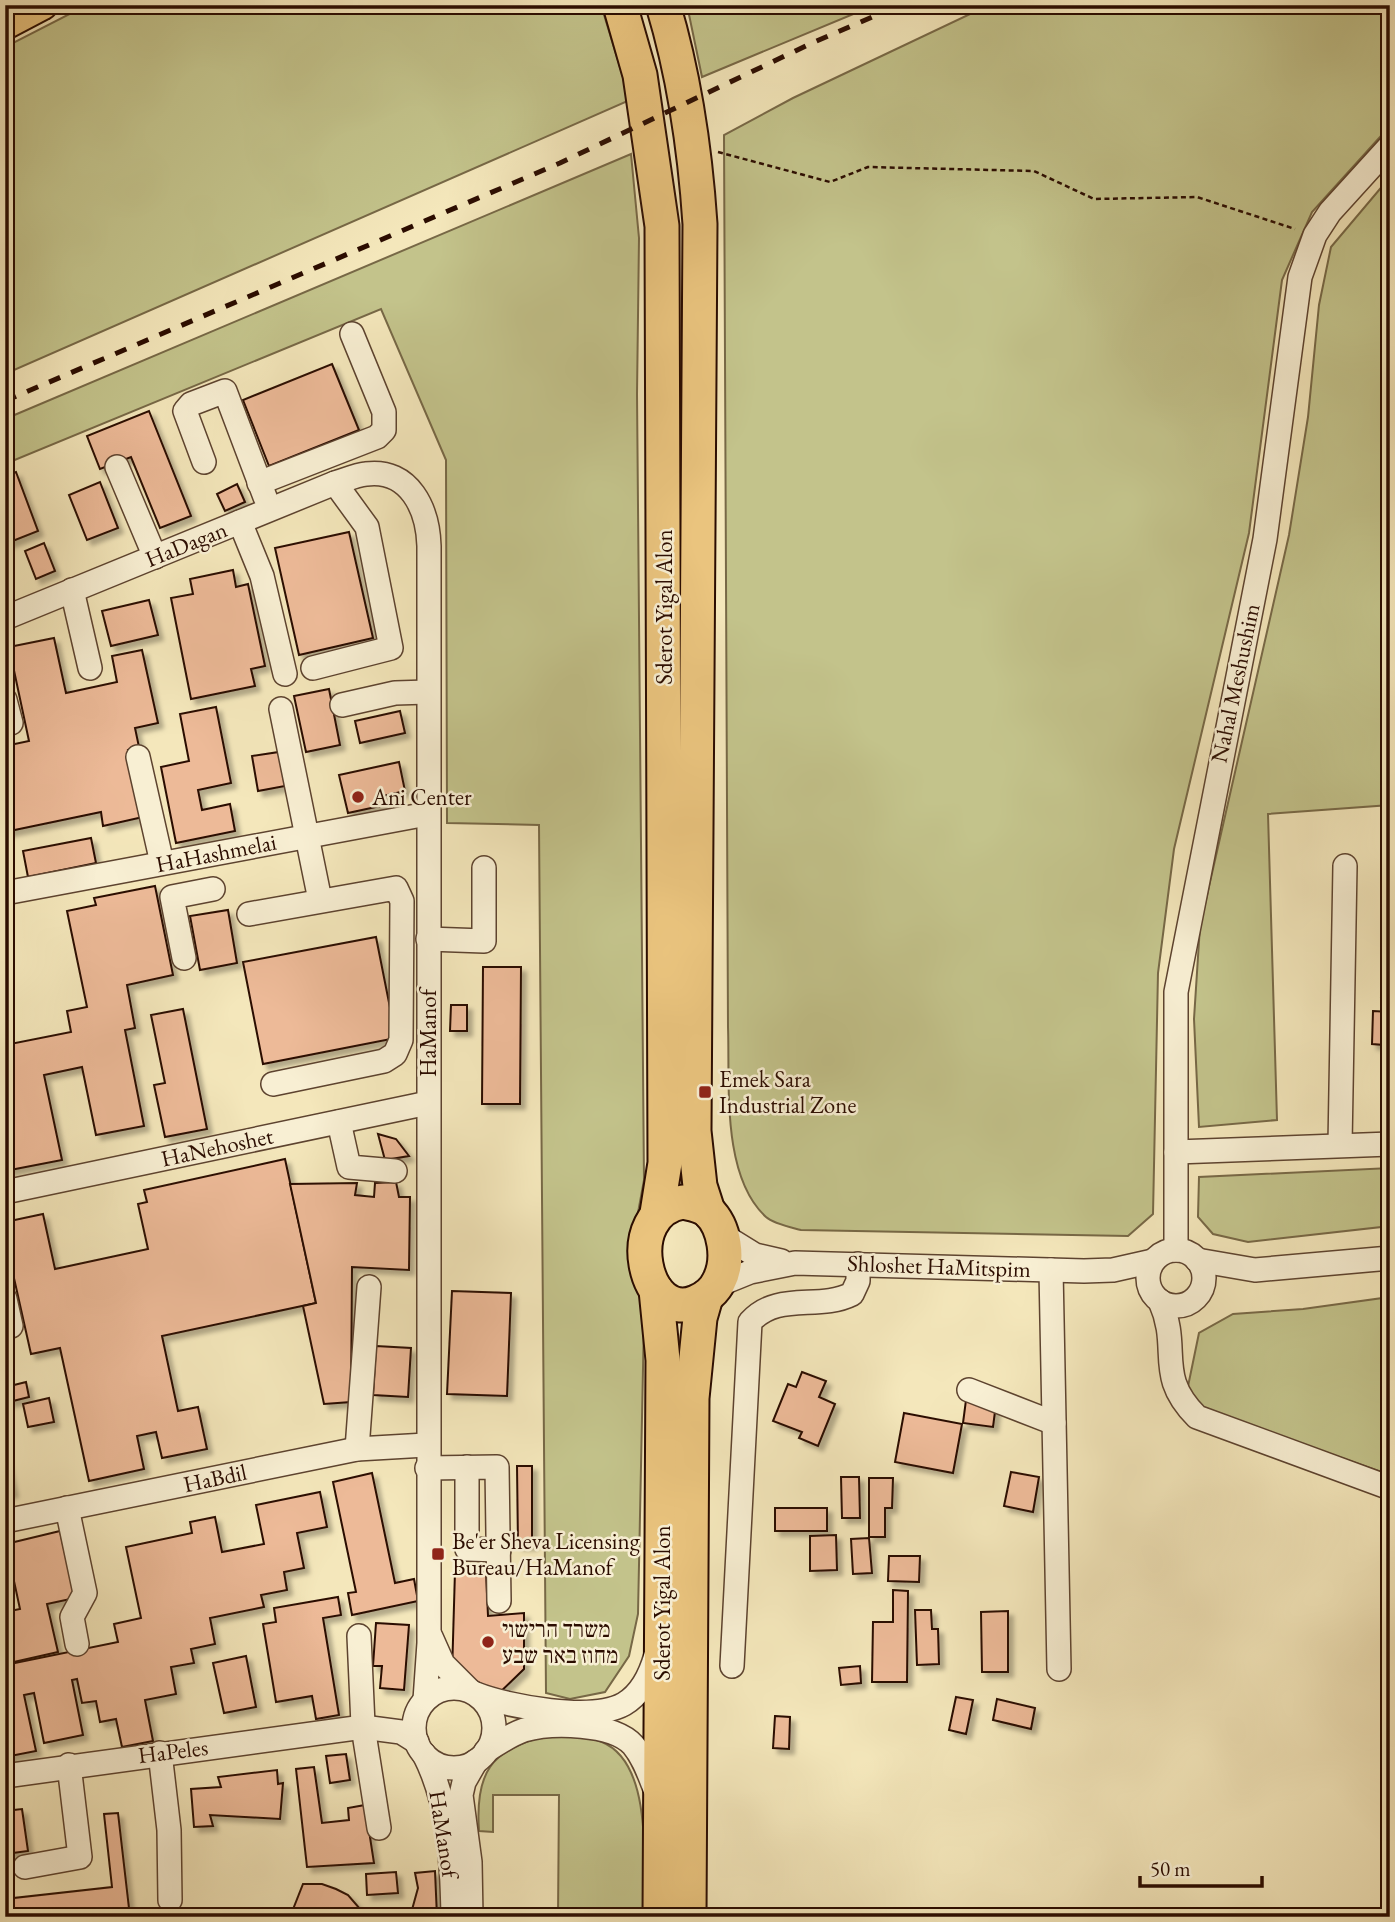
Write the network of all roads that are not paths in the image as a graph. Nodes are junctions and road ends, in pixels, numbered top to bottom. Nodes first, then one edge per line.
1 (43, 5) edge
2 (620, 5) edge
3 (663, 5) edge
4 (5, 25) edge
5 (1390, 146) edge
6 (352, 334) dead end
7 (204, 462) dead end
8 (117, 467) dead end
9 (367, 474) joint
10 (259, 483) junction
11 (335, 483) junction
12 (270, 510) junction
13 (240, 522) junction
14 (155, 557) junction
15 (72, 590) junction
16 (5, 618) edge
17 (90, 668) dead end
18 (313, 668) dead end
19 (285, 674) dead end
20 (428, 692) junction
21 (5, 700) edge
22 (342, 705) dead end
23 (281, 709) dead end
24 (11, 723) dead end
25 (138, 757) dead end
26 (427, 814) junction
27 (309, 836) junction
28 (194, 858) junction
29 (162, 863) junction
30 (1345, 866) dead end
31 (484, 868) dead end
32 (5, 893) edge
33 (320, 900) junction
34 (249, 914) dead end
35 (428, 939) junction
36 (184, 958) dead end
37 (273, 1084) dead end
38 (428, 1103) junction
39 (339, 1122) junction
40 (1390, 1144) edge
41 (1340, 1145) junction
42 (1176, 1152) junction
43 (395, 1171) dead end
44 (5, 1192) edge
45 (657, 1213) junction
46 (714, 1223) junction
47 (1186, 1255) junction
48 (1390, 1258) edge
49 (1153, 1261) junction
50 (794, 1263) junction
51 (858, 1264) junction
52 (1051, 1270) junction
53 (1084, 1270) junction
54 (1255, 1270) junction
55 (369, 1287) dead end
56 (656, 1290) junction
57 (712, 1291) junction
58 (1155, 1294) junction
59 (1196, 1295) junction
60 (5, 1299) edge
61 (11, 1326) dead end
62 (1171, 1343) junction
63 (969, 1390) dead end
64 (1054, 1423) junction
65 (426, 1445) junction
66 (357, 1449) junction
67 (427, 1468) junction
68 (467, 1468) junction
69 (1390, 1489) edge
70 (67, 1508) junction
71 (5, 1521) edge
72 (499, 1550) junction
73 (499, 1601) dead end
74 (428, 1629) junction
75 (662, 1635) junction
76 (359, 1636) dead end
77 (77, 1644) dead end
78 (732, 1665) dead end
79 (1059, 1669) dead end
80 (472, 1692) junction
81 (422, 1704) junction
82 (356, 1727) junction
83 (420, 1748) junction
84 (160, 1753) junction
85 (481, 1756) junction
86 (69, 1765) junction
87 (5, 1776) edge
88 (661, 1804) junction
89 (380, 1828) dead end
90 (25, 1867) dead end
91 (170, 1900) dead end
92 (453, 1917) edge
93 (471, 1917) edge
94 (660, 1917) edge
95 (689, 1917) edge

1 - 4 main road
2 - 45 highway, Sderot Yigal Alon
3 - 46 highway, Sderot Yigal Alon
5 - 42 street, Nahal Meshushim
6 - 10 street
7 - 10 street
8 - 14 street
9 - 11 street, HaDagan
9 - 20 street, HaManof
10 - 12 street
11 - 12 street, HaDagan
11 - 18 street
12 - 13 street, HaDagan
13 - 14 street, HaDagan
13 - 19 street
14 - 15 street, HaDagan
15 - 16 street, HaDagan
15 - 17 street
20 - 22 street
20 - 26 street, HaManof
21 - 24 street
23 - 27 street
25 - 29 street
26 - 27 street, HaHashmelai
26 - 35 street, HaManof
27 - 28 street, HaHashmelai
27 - 33 street
28 - 29 street, HaHashmelai
28 - 36 street
29 - 32 street, HaHashmelai
30 - 41 street
31 - 35 street
33 - 34 street
33 - 37 street
35 - 38 street, HaManof
38 - 39 street, HaNehoshet
38 - 65 street, HaManof
39 - 43 street
39 - 44 street, HaNehoshet
40 - 41 street
41 - 42 street
42 - 47 street, Nahal Meshushim
45 - 46 highway
45 - 56 highway, Sderot Yigal Alon
46 - 50 street, Shloshet HaMitspim
46 - 57 highway, Sderot Yigal Alon
47 - 49 street
47 - 54 street
47 - 59 street
48 - 54 street
49 - 53 street, Shloshet HaMitspim
49 - 58 street
50 - 51 street, Shloshet HaMitspim
50 - 57 street, Shloshet HaMitspim
51 - 52 street, Shloshet HaMitspim
51 - 78 street
52 - 53 street, Shloshet HaMitspim
52 - 64 street
53 - 58 street, Shloshet HaMitspim
54 - 59 street
55 - 66 street
56 - 57 highway
56 - 75 highway, Sderot Yigal Alon
57 - 95 highway, Sderot Yigal Alon
58 - 59 street
58 - 62 street
59 - 62 street
60 - 61 street
62 - 69 street
63 - 64 street
64 - 79 street
65 - 66 street, HaBdil
65 - 67 street, HaManof
66 - 70 street, HaBdil
67 - 68 street
67 - 74 street, HaManof
68 - 72 street
68 - 72 street
70 - 71 street, HaBdil
70 - 77 street
72 - 73 street
74 - 80 street, HaManof
74 - 81 street, HaManof
75 - 80 street
75 - 88 highway, Sderot Yigal Alon
76 - 82 street
80 - 81 street
80 - 85 street
81 - 82 street, HaPeles
81 - 83 street
82 - 83 street, HaPeles
82 - 84 street, HaPeles
82 - 89 street
83 - 85 street
83 - 92 street, HaManof
84 - 86 street, HaPeles
84 - 91 street
85 - 88 street
85 - 93 street, HaManof
86 - 87 street, HaPeles
86 - 90 street
88 - 94 highway, Sderot Yigal Alon

